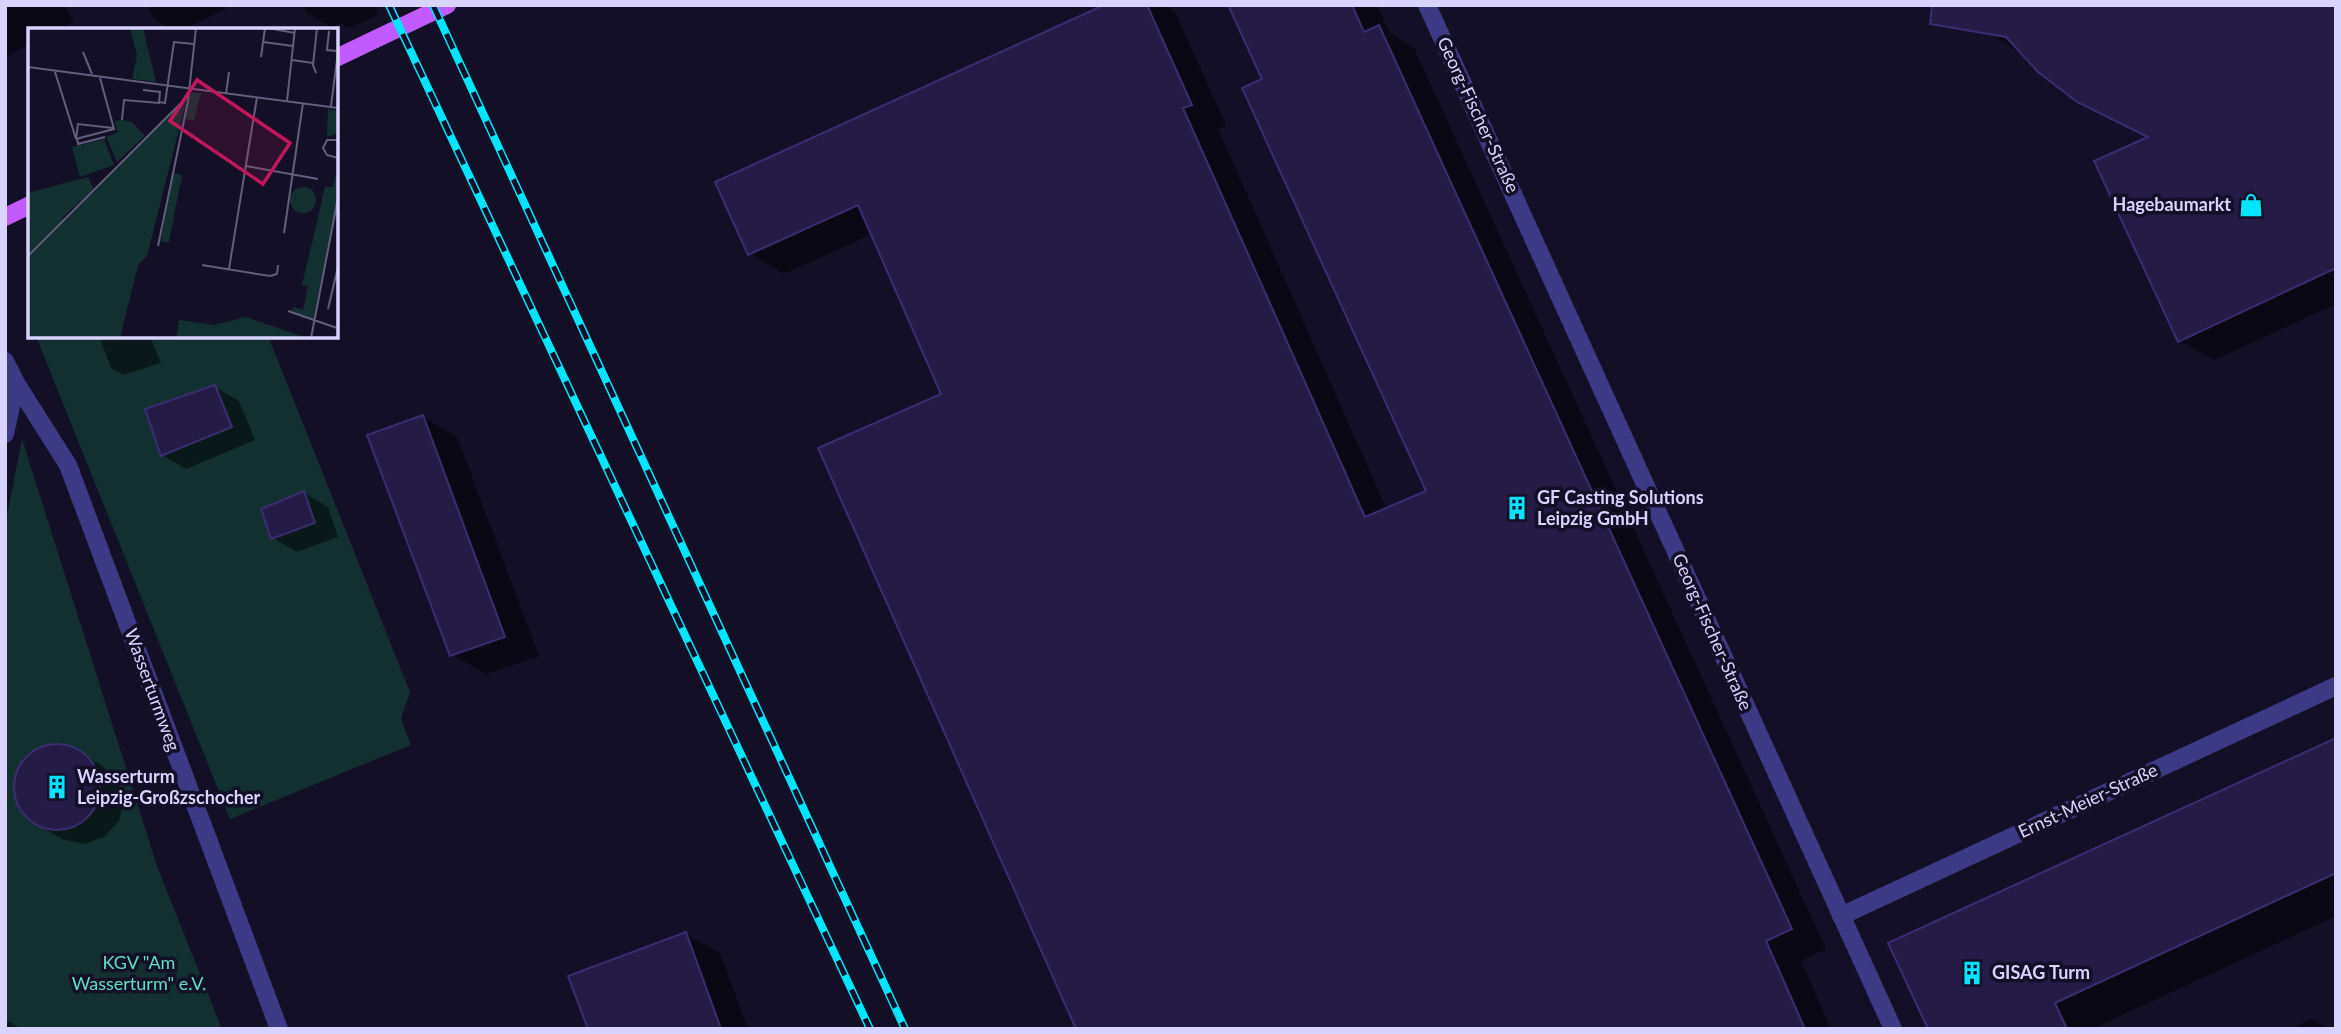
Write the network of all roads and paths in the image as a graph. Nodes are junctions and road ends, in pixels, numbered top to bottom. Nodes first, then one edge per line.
1 (447, 5) edge
2 (1427, 5) edge
3 (338, 57) edge
4 (28, 206) edge
5 (5, 216) edge
6 (5, 361) edge
7 (16, 383) junction
8 (5, 434) edge
9 (2336, 686) edge
10 (1841, 916) junction
11 (279, 1029) edge
12 (1893, 1029) edge

1 - 3 main road
2 - 10 street, Georg-Fischer-Straße
4 - 5 main road
6 - 7 street, Wasserturmweg
7 - 8 street
7 - 11 street, Wasserturmweg
9 - 10 street, Ernst-Meier-Straße
10 - 12 street, Georg-Fischer-Straße

